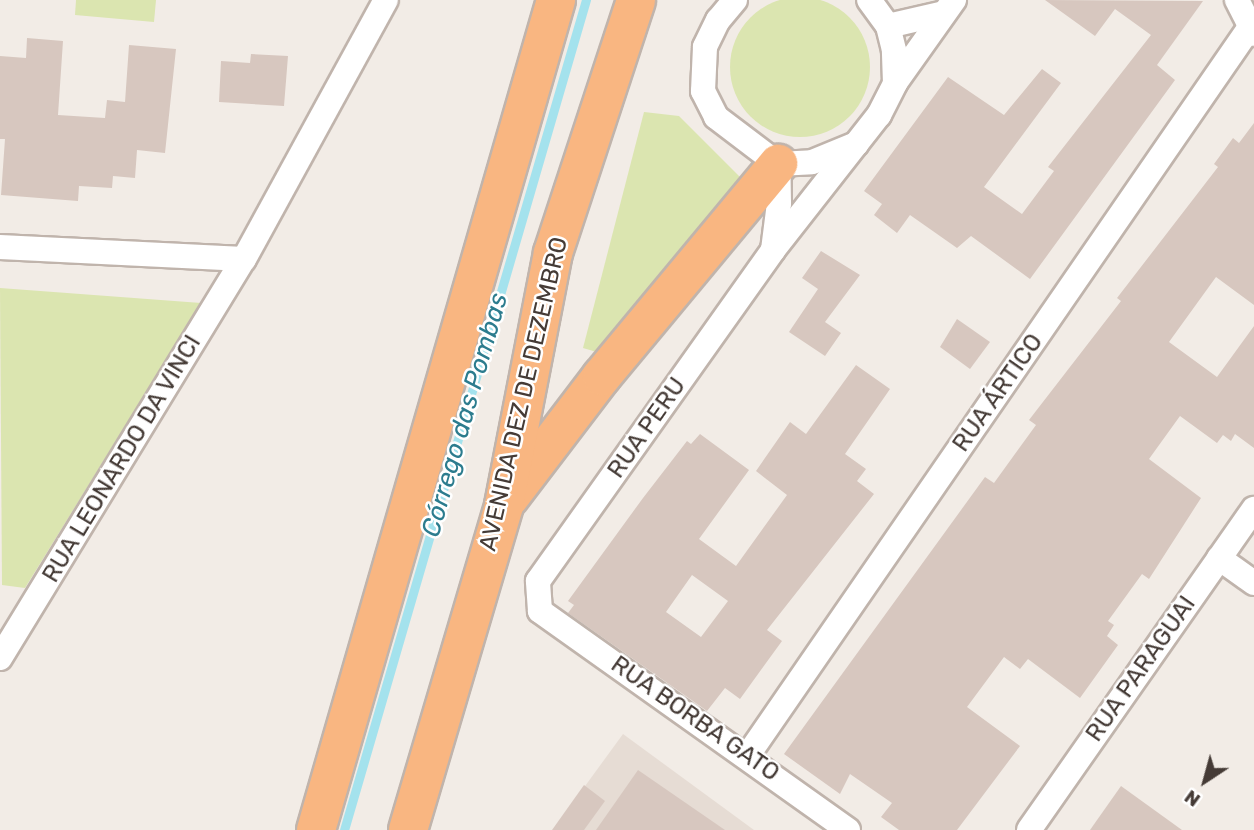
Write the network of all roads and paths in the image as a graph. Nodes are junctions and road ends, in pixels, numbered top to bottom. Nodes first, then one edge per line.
1 (386, 0) edge
2 (556, 0) edge
3 (636, 0) edge
4 (735, 0) edge
5 (869, 0) edge
6 (1237, 0) edge
7 (949, 7) edge
8 (888, 26) junction
9 (1251, 32) edge
10 (895, 83) junction
11 (856, 144) junction
12 (778, 164) junction
13 (0, 247) edge
14 (773, 250) junction
15 (244, 260) junction
16 (503, 505) junction
17 (1254, 509) edge
18 (1219, 558) junction
19 (1254, 583) edge
20 (540, 611) joint
21 (0, 658) edge
22 (748, 755) junction
23 (316, 830) edge
24 (408, 830) edge
25 (848, 830) edge
26 (1029, 830) edge

1 - 15 street, RUA LEONARDO DA VINCI
2 - 23 highway
3 - 16 highway, AVENIDA DEZ DE DEZEMBRO
4 - 12 street
5 - 8 street
6 - 9 street
7 - 8 street
7 - 10 street
8 - 10 street
9 - 22 street, RUA ÁRTICO
10 - 11 street, RUA PERU
11 - 12 street
11 - 14 street, RUA PERU
12 - 14 street, RUA PERU
12 - 16 highway
13 - 15 street
14 - 20 street, RUA PERU
15 - 21 street, RUA LEONARDO DA VINCI
16 - 24 highway, AVENIDA DEZ DE DEZEMBRO
17 - 18 street, RUA PARAGUAI
18 - 19 street
18 - 26 street, RUA PARAGUAI
20 - 22 street, RUA BORBA GATO
22 - 25 street, RUA BORBA GATO

